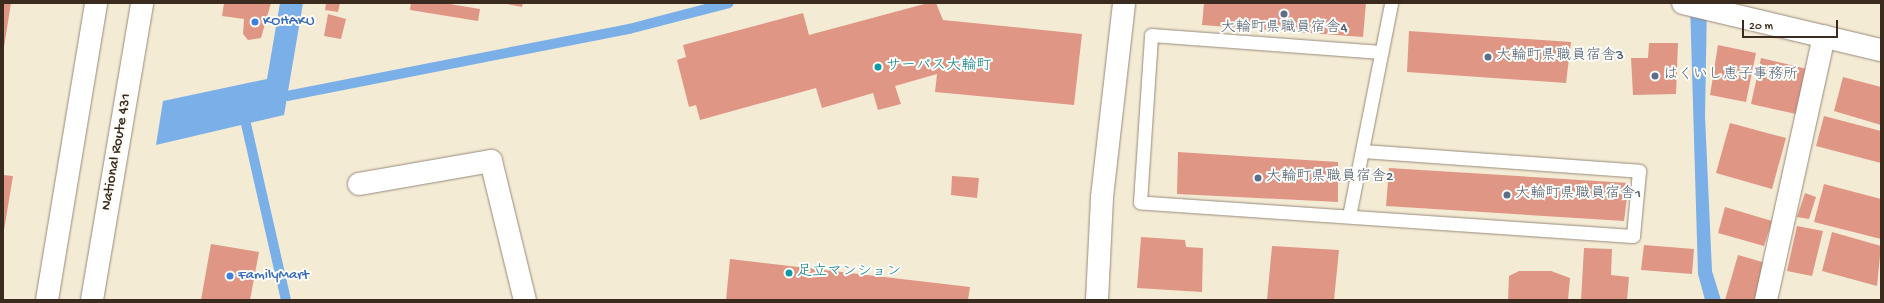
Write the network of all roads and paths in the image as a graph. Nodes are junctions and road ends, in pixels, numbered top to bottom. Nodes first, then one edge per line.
1 (96, 3) edge
2 (142, 3) edge
3 (1124, 3) edge
4 (1391, 3) edge
5 (1683, 3) edge
6 (1824, 36) junction
7 (1881, 50) edge
8 (1381, 52) junction
9 (1362, 151) junction
10 (359, 184) dead end
11 (1349, 216) junction
12 (47, 300) edge
13 (92, 300) edge
14 (524, 300) edge
15 (1097, 300) edge
16 (1766, 300) edge

1 - 12 main road
2 - 13 main road, National Route 431
3 - 15 main road
4 - 8 lane
5 - 6 main road
6 - 7 main road
6 - 16 main road
8 - 9 lane
8 - 11 lane
9 - 11 lane
9 - 11 lane
10 - 14 main road

